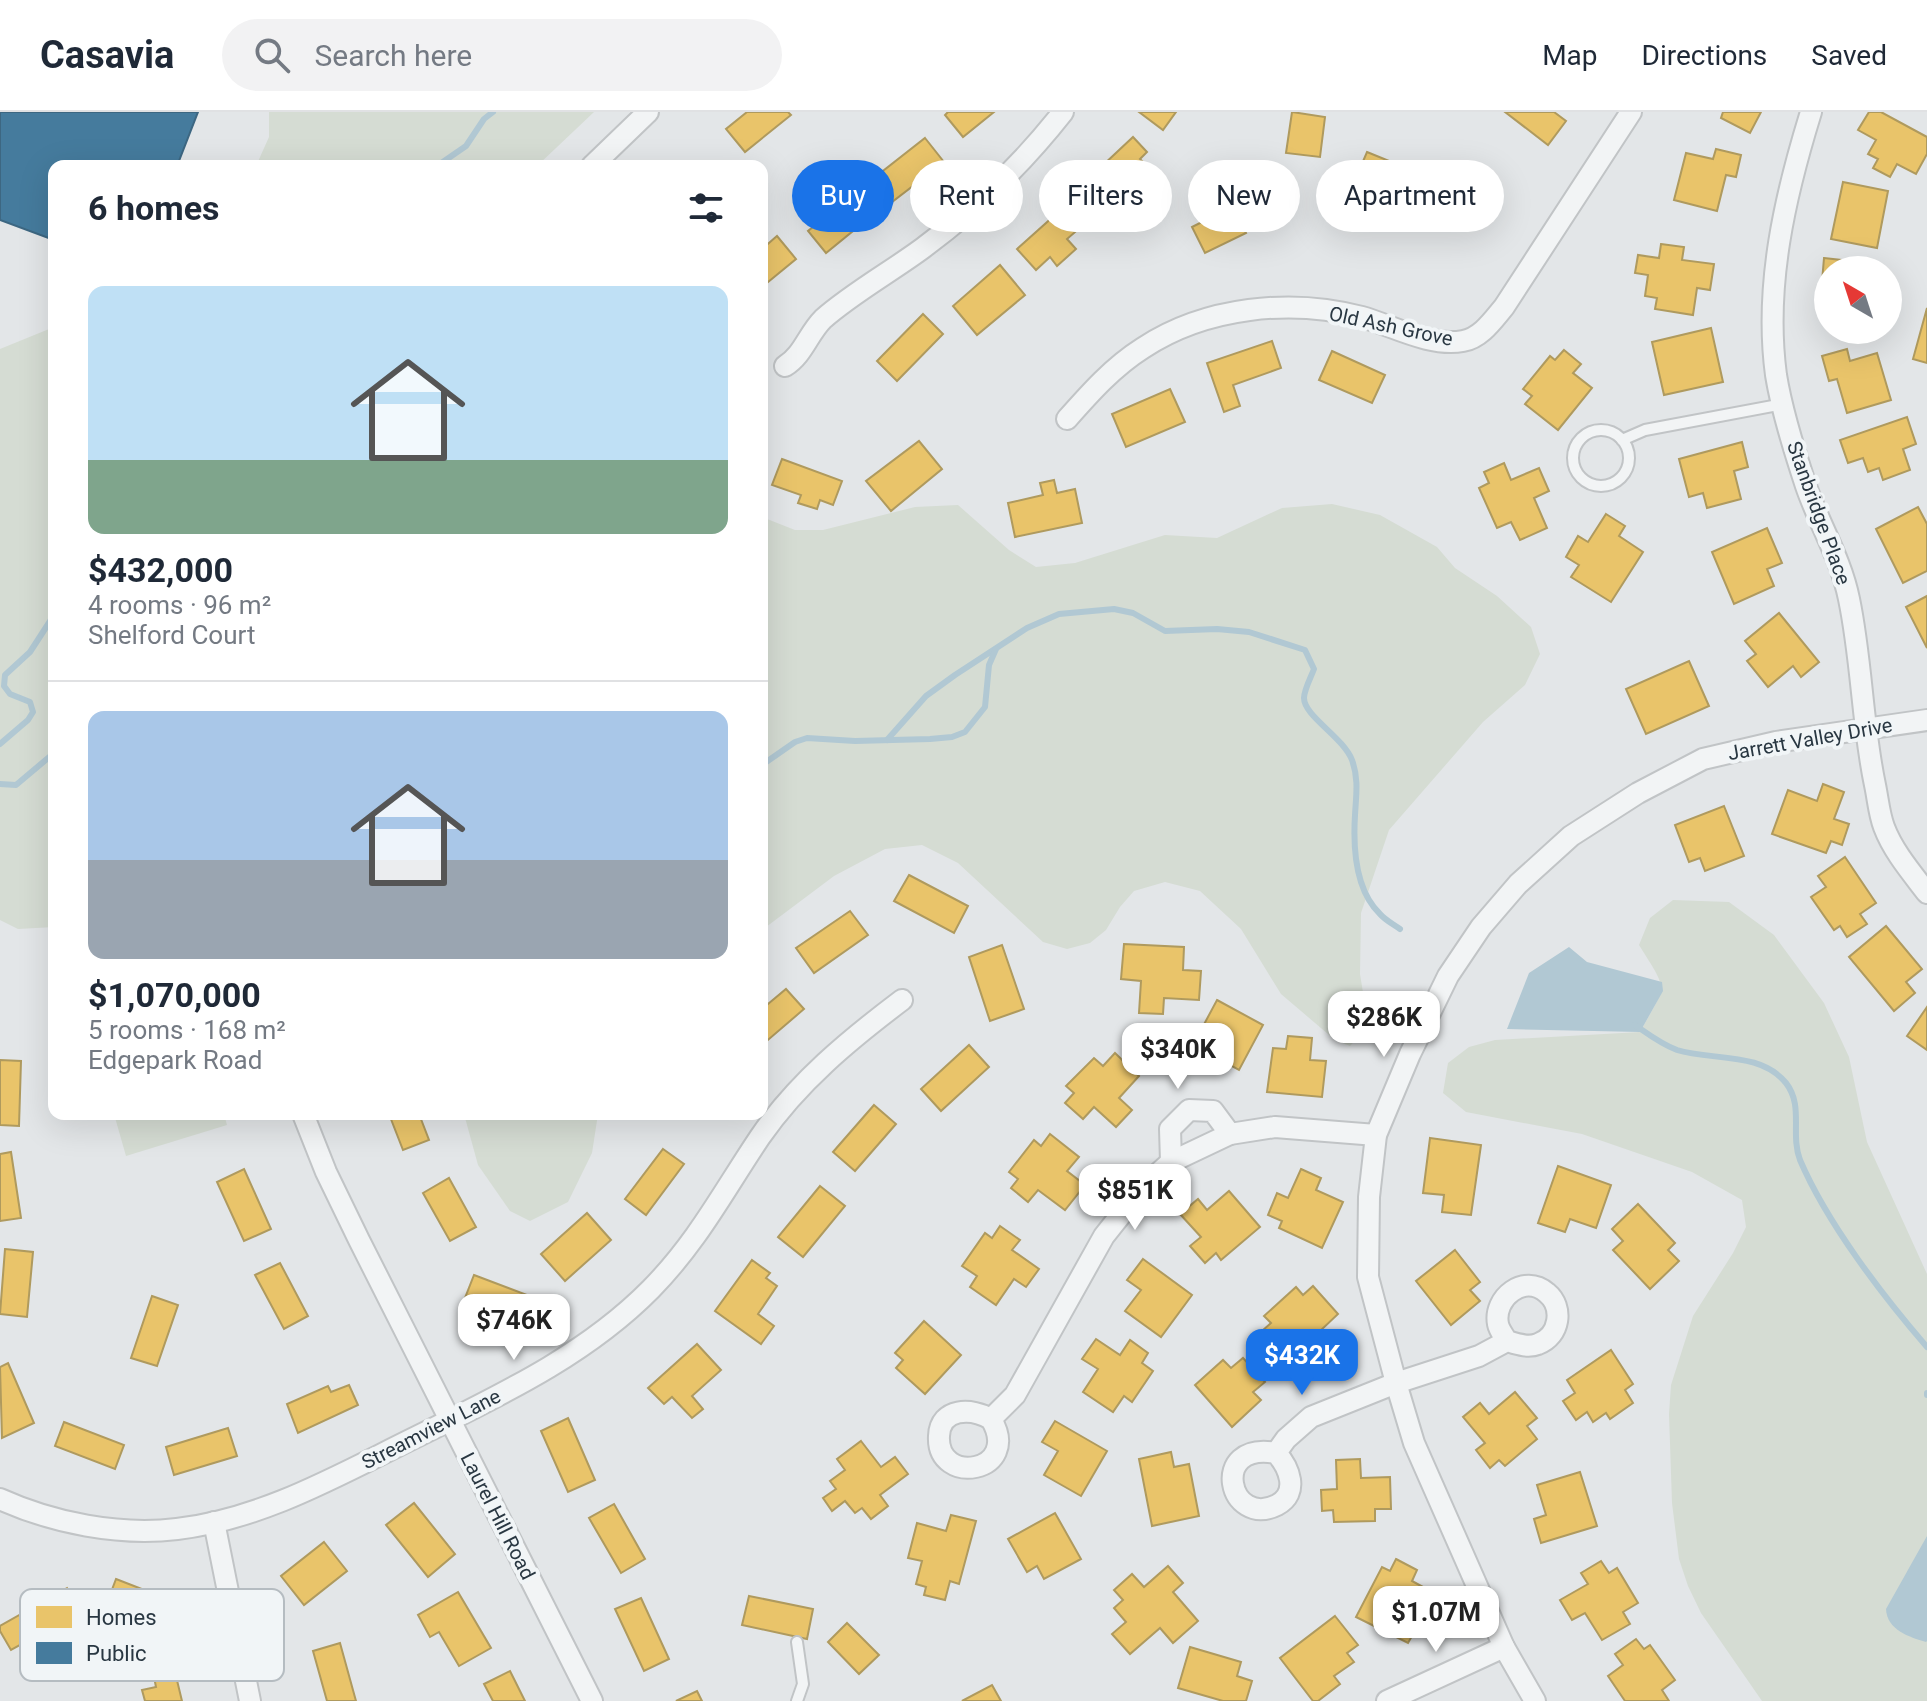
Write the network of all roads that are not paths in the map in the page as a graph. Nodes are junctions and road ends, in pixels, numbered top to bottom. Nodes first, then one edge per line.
1 (648, 112) edge
2 (1063, 112) edge
3 (1631, 112) edge
4 (1811, 112) edge
5 (598, 160) edge
6 (785, 366) dead end
7 (1783, 404) junction
8 (1067, 419) dead end
9 (1622, 440) junction
10 (1927, 720) edge
11 (1866, 727) junction
12 (1927, 893) edge
13 (902, 1000) dead end
14 (306, 1120) edge
15 (1230, 1134) junction
16 (1376, 1135) junction
17 (1171, 1162) junction
18 (1507, 1341) dead end
19 (1396, 1383) junction
20 (991, 1419) dead end
21 (449, 1420) junction
22 (1276, 1453) dead end
23 (0, 1499) edge
24 (214, 1522) junction
25 (227, 1589) edge
26 (797, 1642) dead end
27 (1504, 1647) junction
28 (246, 1681) edge
29 (250, 1701) edge
30 (592, 1701) edge
31 (797, 1701) edge
32 (1387, 1701) edge
33 (1535, 1701) edge

1 - 5 street
2 - 6 street
3 - 8 street, Old Ash Grove
4 - 7 street, Stanbridge Place
7 - 9 lane
7 - 11 street, Stanbridge Place
9 - 9 lane
10 - 11 street, Jarrett Valley Drive
11 - 12 street, Stanbridge Place
11 - 16 street, Jarrett Valley Drive
13 - 21 street, Streamview Lane
14 - 21 street, Laurel Hill Road
15 - 16 street
15 - 17 street
15 - 17 street
16 - 19 street, Jarrett Valley Drive
17 - 20 street
18 - 19 street
19 - 22 street
19 - 27 street, Jarrett Valley Drive
21 - 24 street, Streamview Lane
21 - 30 street, Laurel Hill Road
23 - 24 street, Streamview Lane
24 - 25 street
26 - 31 lane
27 - 32 street
27 - 33 street, Jarrett Valley Drive
28 - 29 street

